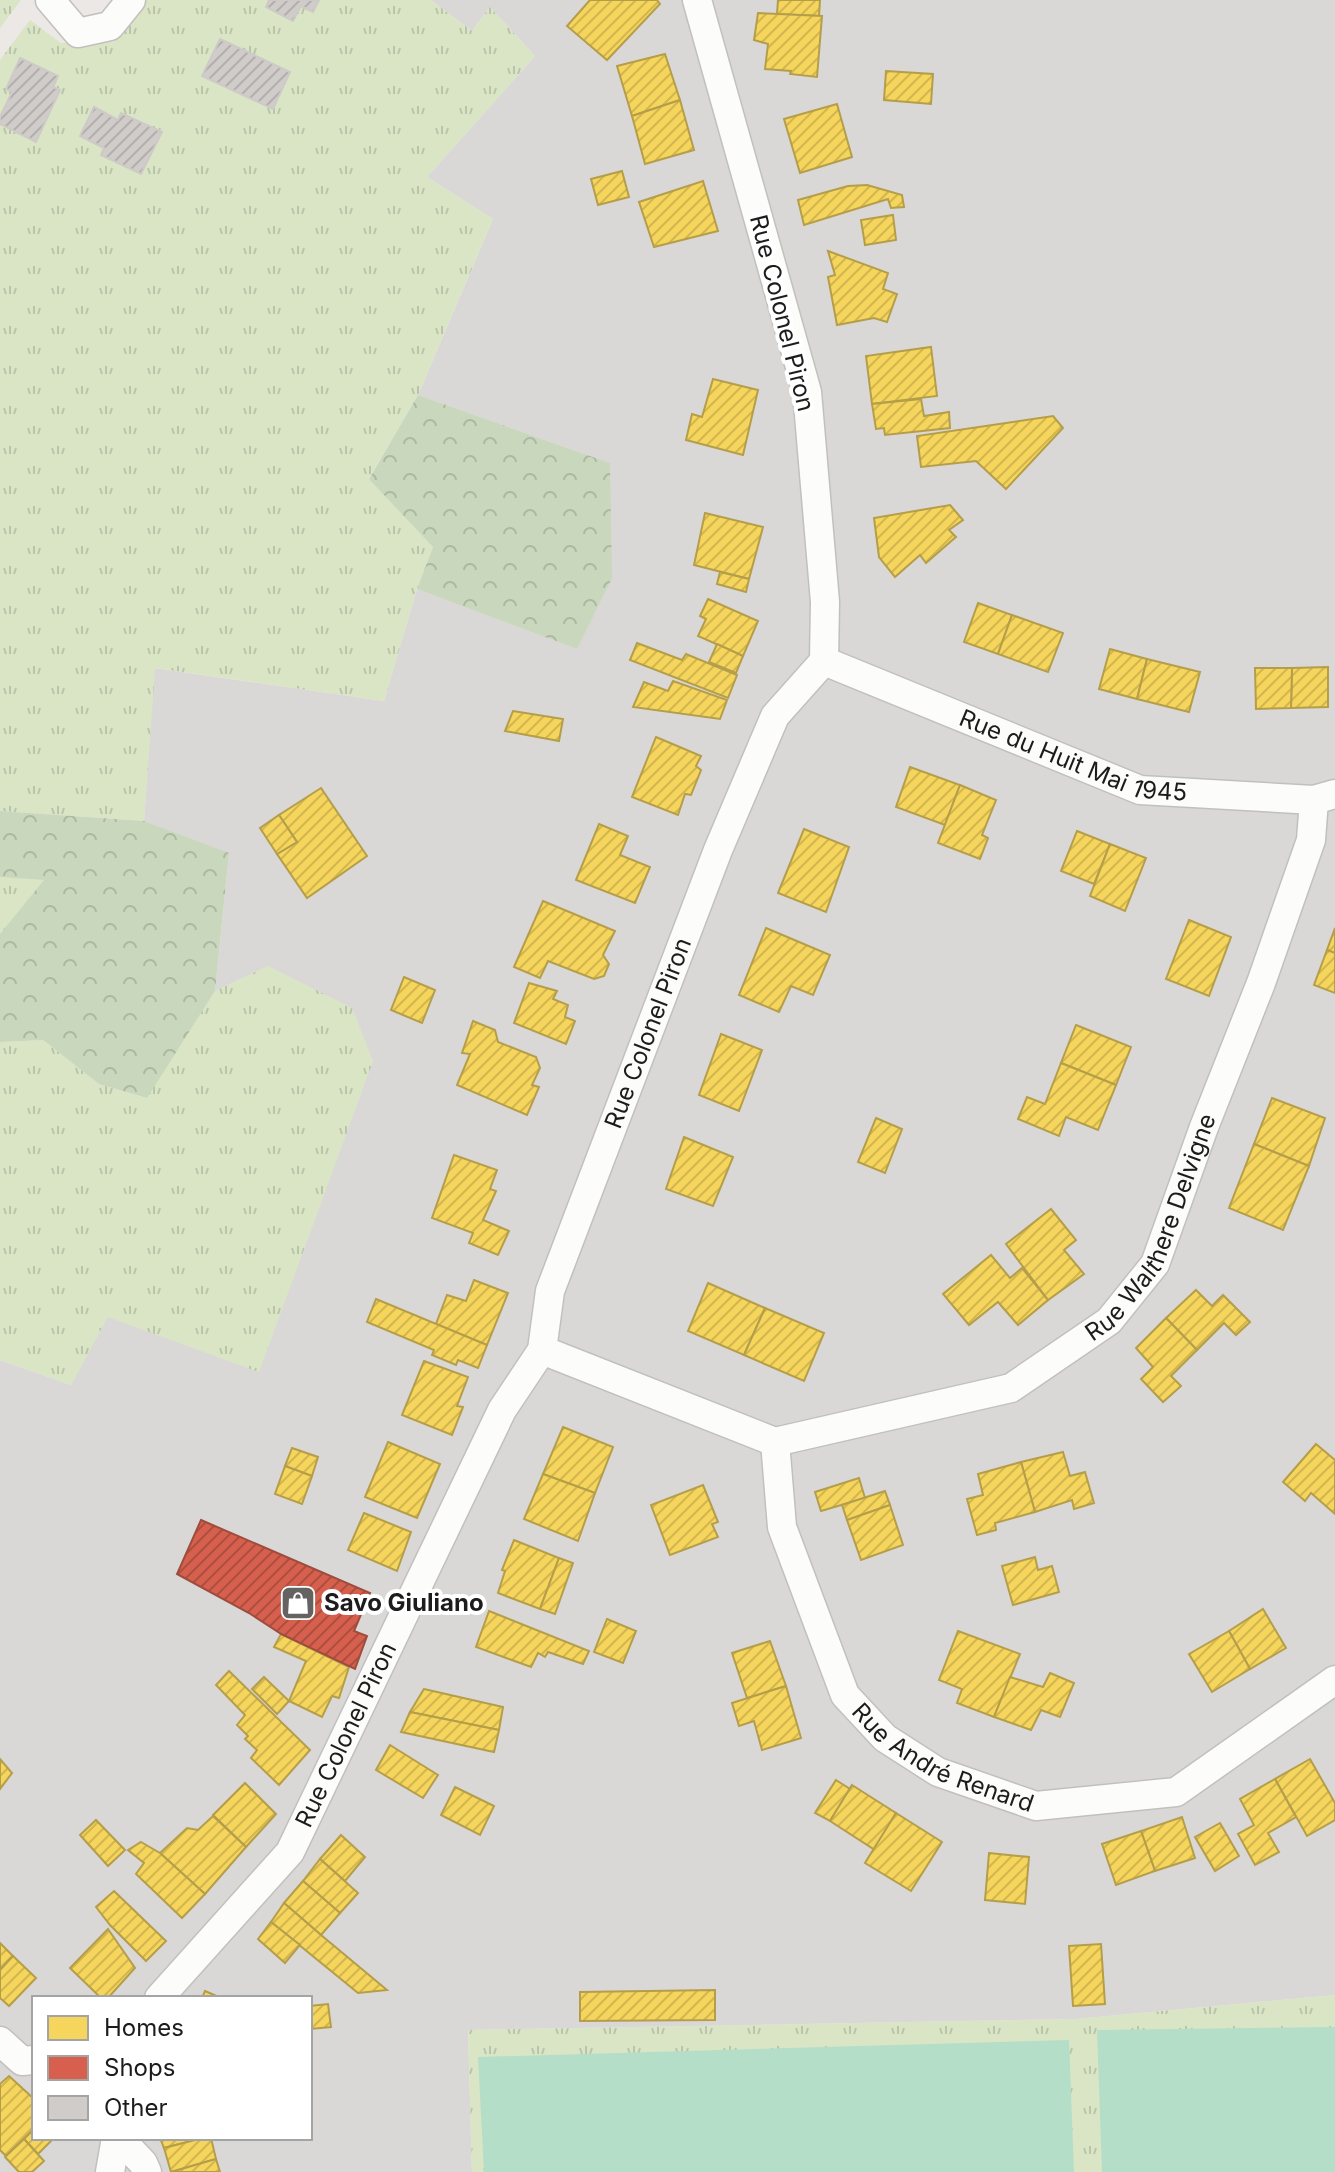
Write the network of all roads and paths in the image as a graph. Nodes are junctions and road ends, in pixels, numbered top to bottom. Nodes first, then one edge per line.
1 (50, 0) edge
2 (131, 0) edge
3 (697, 0) edge
4 (824, 661) junction
5 (1324, 797) edge
6 (542, 1350) junction
7 (775, 1442) junction
8 (1335, 1680) edge
9 (161, 1996) edge
10 (0, 2041) edge
11 (32, 2060) edge
12 (118, 2140) edge
13 (120, 2140) edge
14 (110, 2172) edge
15 (147, 2172) edge

1 - 2 street
3 - 4 street, Rue Colonel Piron
4 - 5 street, Rue du Huit Mai 1945
4 - 6 street, Rue Colonel Piron
5 - 7 street, Rue Walthere Delvigne
6 - 7 street
6 - 9 street, Rue Colonel Piron
7 - 8 street, Rue André Renard
10 - 11 street
12 - 14 street
13 - 15 street

